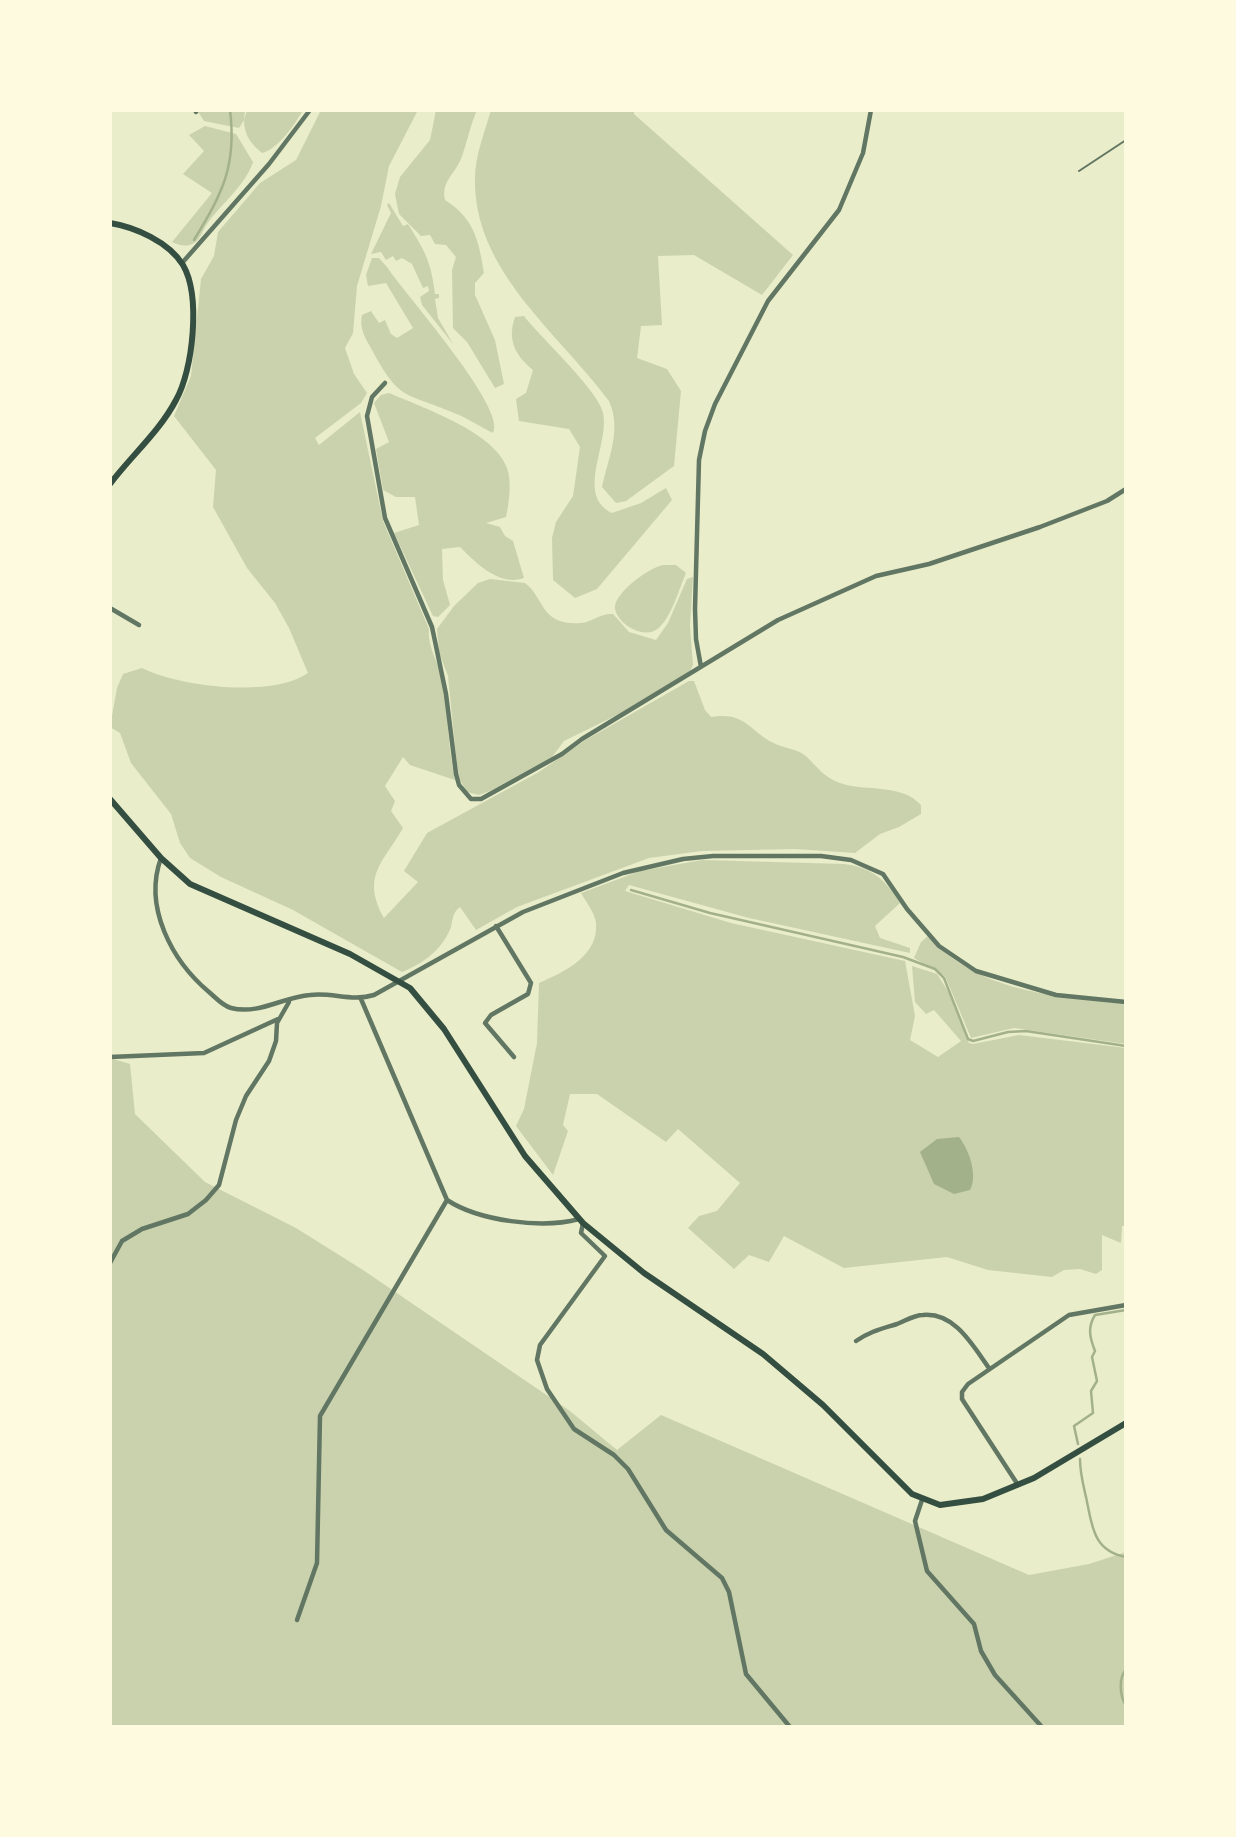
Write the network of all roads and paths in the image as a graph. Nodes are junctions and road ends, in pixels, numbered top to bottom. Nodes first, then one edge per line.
1 (310, 110) edge
2 (871, 110) edge
3 (1126, 140) edge
4 (1079, 171) dead end
5 (111, 221) edge
6 (182, 263) junction
7 (386, 383) dead end
8 (110, 484) edge
9 (1126, 489) edge
10 (110, 608) edge
11 (139, 625) dead end
12 (701, 667) junction
13 (110, 799) edge
14 (161, 858) junction
15 (496, 926) junction
16 (401, 982) junction
17 (361, 999) junction
18 (291, 1000) junction
19 (1126, 1002) edge
20 (279, 1019) junction
21 (110, 1057) edge
22 (514, 1057) dead end
23 (447, 1200) junction
24 (582, 1221) junction
25 (611, 1247) junction
26 (605, 1256) junction
27 (110, 1263) edge
28 (1126, 1305) edge
29 (856, 1341) dead end
30 (989, 1368) junction
31 (1126, 1423) edge
32 (1018, 1486) junction
33 (922, 1500) junction
34 (297, 1620) dead end
35 (790, 1727) edge
36 (1042, 1727) edge

1 - 6 street
2 - 12 street
3 - 4 lane
5 - 6 main road
6 - 8 main road
7 - 12 street
9 - 12 street
10 - 11 street
13 - 14 main road
14 - 16 main road
14 - 18 street
15 - 16 street
15 - 19 street
15 - 22 street
16 - 17 street
16 - 24 main road
17 - 18 street
17 - 23 street
18 - 20 street
20 - 21 street
20 - 27 street
23 - 24 street
23 - 34 street
24 - 25 main road
24 - 26 street
25 - 26 street
25 - 33 main road
26 - 35 street
28 - 30 street
29 - 30 street
30 - 32 street
31 - 32 main road
32 - 33 main road
33 - 36 street

